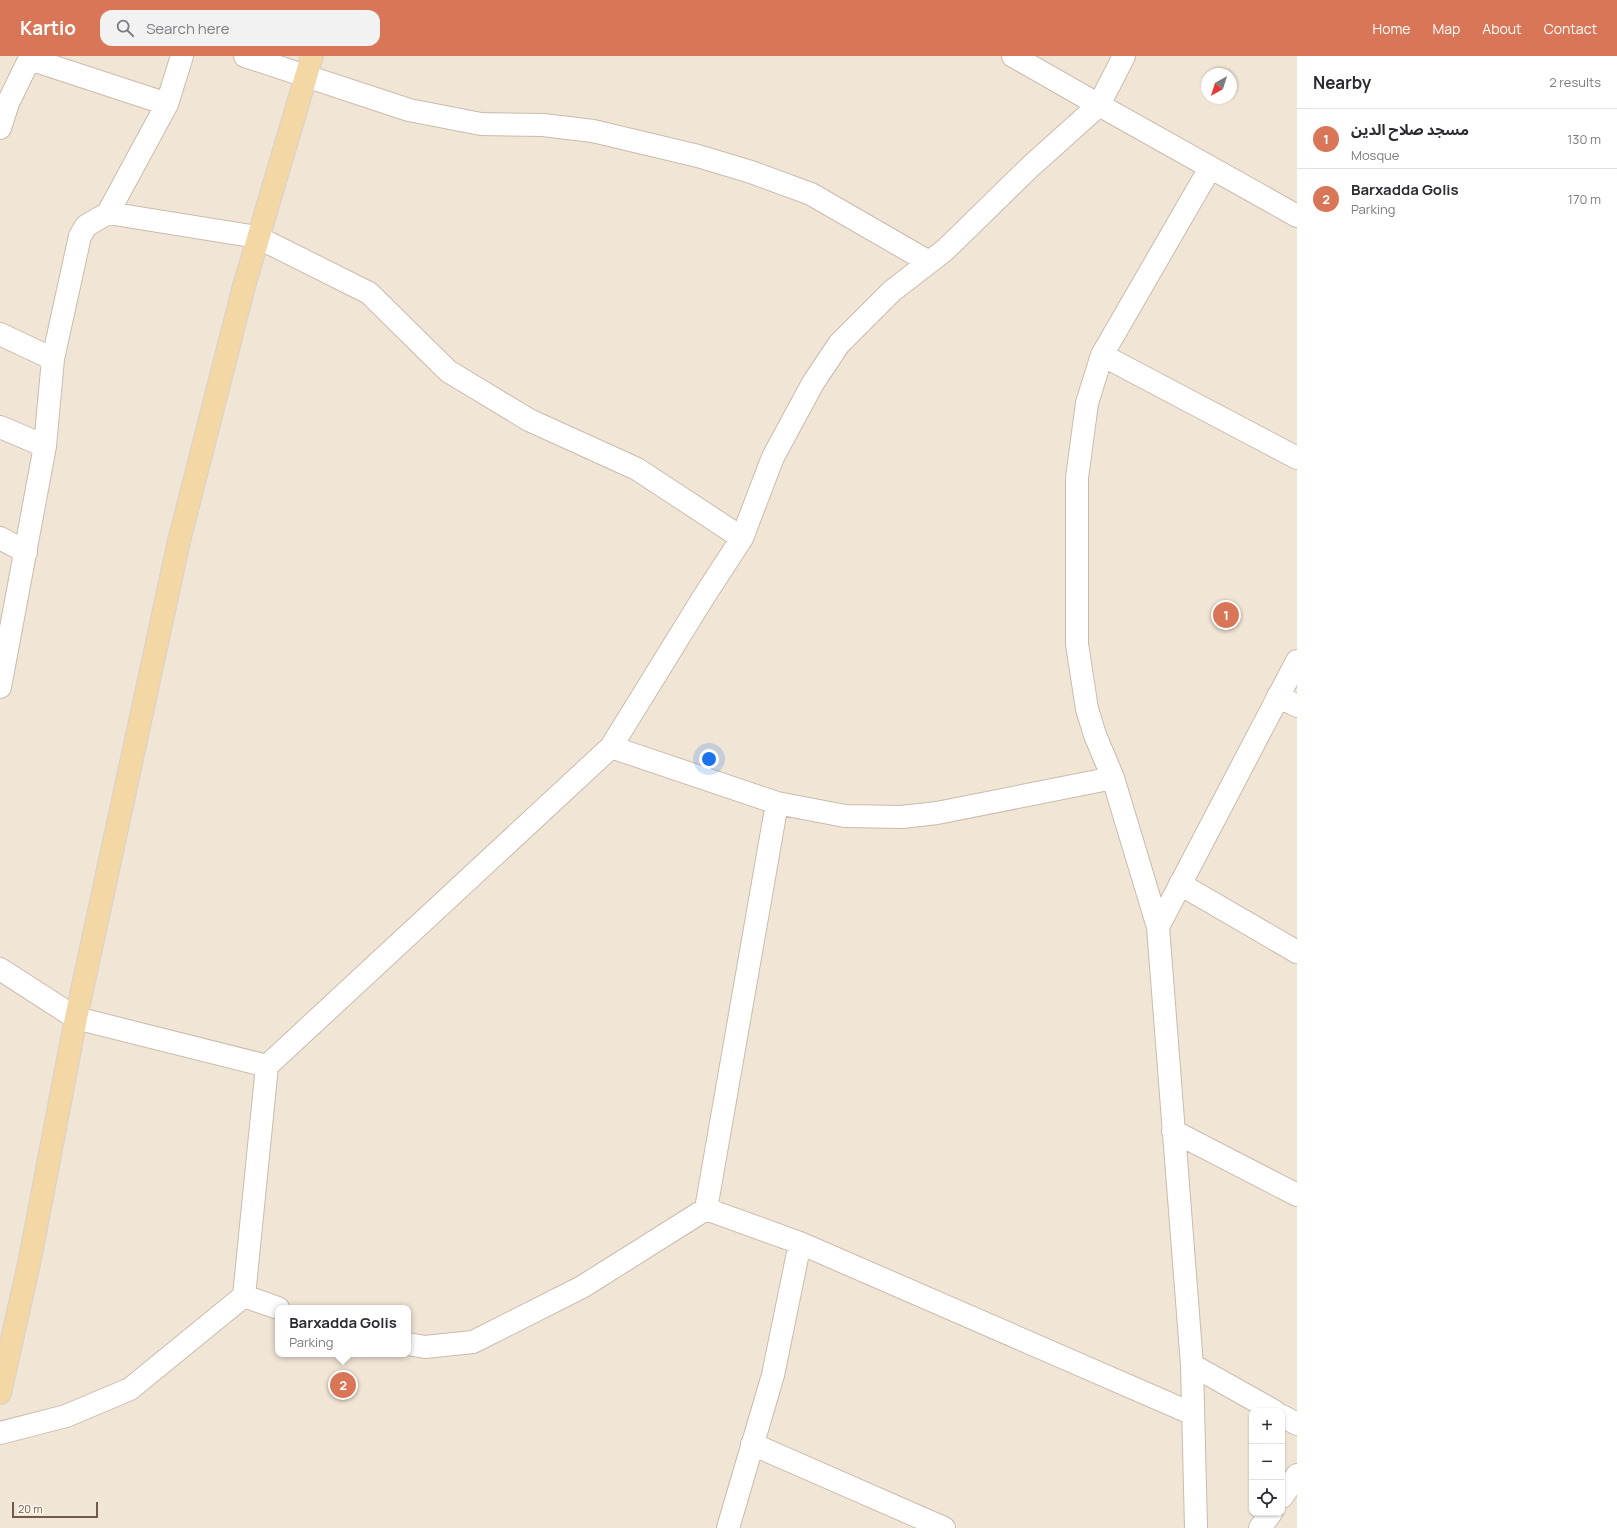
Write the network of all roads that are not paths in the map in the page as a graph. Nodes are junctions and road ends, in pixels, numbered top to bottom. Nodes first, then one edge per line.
1 (182, 56) edge
2 (245, 56) edge
3 (312, 56) edge
4 (1013, 56) edge
5 (1124, 56) edge
6 (31, 57) edge
7 (306, 77) junction
8 (167, 104) junction
9 (1100, 104) junction
10 (0, 128) edge
11 (1210, 168) junction
12 (108, 213) junction
13 (1297, 216) edge
14 (257, 237) junction
15 (929, 262) junction
16 (0, 334) edge
17 (1102, 355) junction
18 (53, 359) junction
19 (0, 427) edge
20 (45, 446) junction
21 (1297, 458) edge
22 (0, 538) edge
23 (742, 538) junction
24 (26, 552) junction
25 (1297, 660) edge
26 (0, 687) edge
27 (1278, 696) junction
28 (1297, 706) edge
29 (611, 747) junction
30 (1113, 778) junction
31 (777, 803) junction
32 (1180, 884) junction
33 (1158, 927) junction
34 (1297, 952) edge
35 (0, 969) edge
36 (76, 1018) junction
37 (267, 1066) junction
38 (1173, 1131) junction
39 (1297, 1196) edge
40 (706, 1209) junction
41 (800, 1243) junction
42 (244, 1296) junction
43 (275, 1307) edge
44 (411, 1345) edge
45 (1192, 1365) junction
46 (0, 1393) edge
47 (1269, 1408) edge
48 (1193, 1414) junction
49 (1285, 1418) edge
50 (1297, 1424) edge
51 (0, 1433) edge
52 (752, 1444) junction
53 (1297, 1475) edge
54 (1285, 1493) edge
55 (1269, 1516) edge
56 (728, 1528) edge
57 (944, 1528) edge
58 (1196, 1528) edge
59 (1260, 1528) edge

1 - 8 street
2 - 7 street
3 - 7 main road
4 - 9 street
5 - 9 street
6 - 8 street
6 - 10 street
7 - 14 main road
7 - 15 street
8 - 12 street
9 - 11 street
9 - 15 street
11 - 13 street
11 - 17 street
12 - 14 street
12 - 18 street
14 - 23 street
14 - 36 main road
15 - 23 street
16 - 18 street
17 - 21 street
17 - 30 street
18 - 20 street
19 - 20 street
20 - 24 street
22 - 24 street
23 - 29 street
24 - 26 street
25 - 27 street
27 - 28 street
27 - 32 street
29 - 31 street
29 - 37 street
30 - 31 street
30 - 33 street
31 - 40 street
32 - 33 street
32 - 34 street
33 - 38 street
35 - 36 street
36 - 37 street
36 - 46 main road
37 - 42 street
38 - 39 street
38 - 45 street
40 - 41 street
40 - 44 street
41 - 48 street
41 - 52 street
42 - 43 street
42 - 51 street
45 - 47 street
45 - 48 street
48 - 58 street
49 - 50 street
52 - 56 street
52 - 57 street
53 - 54 street
55 - 59 street

